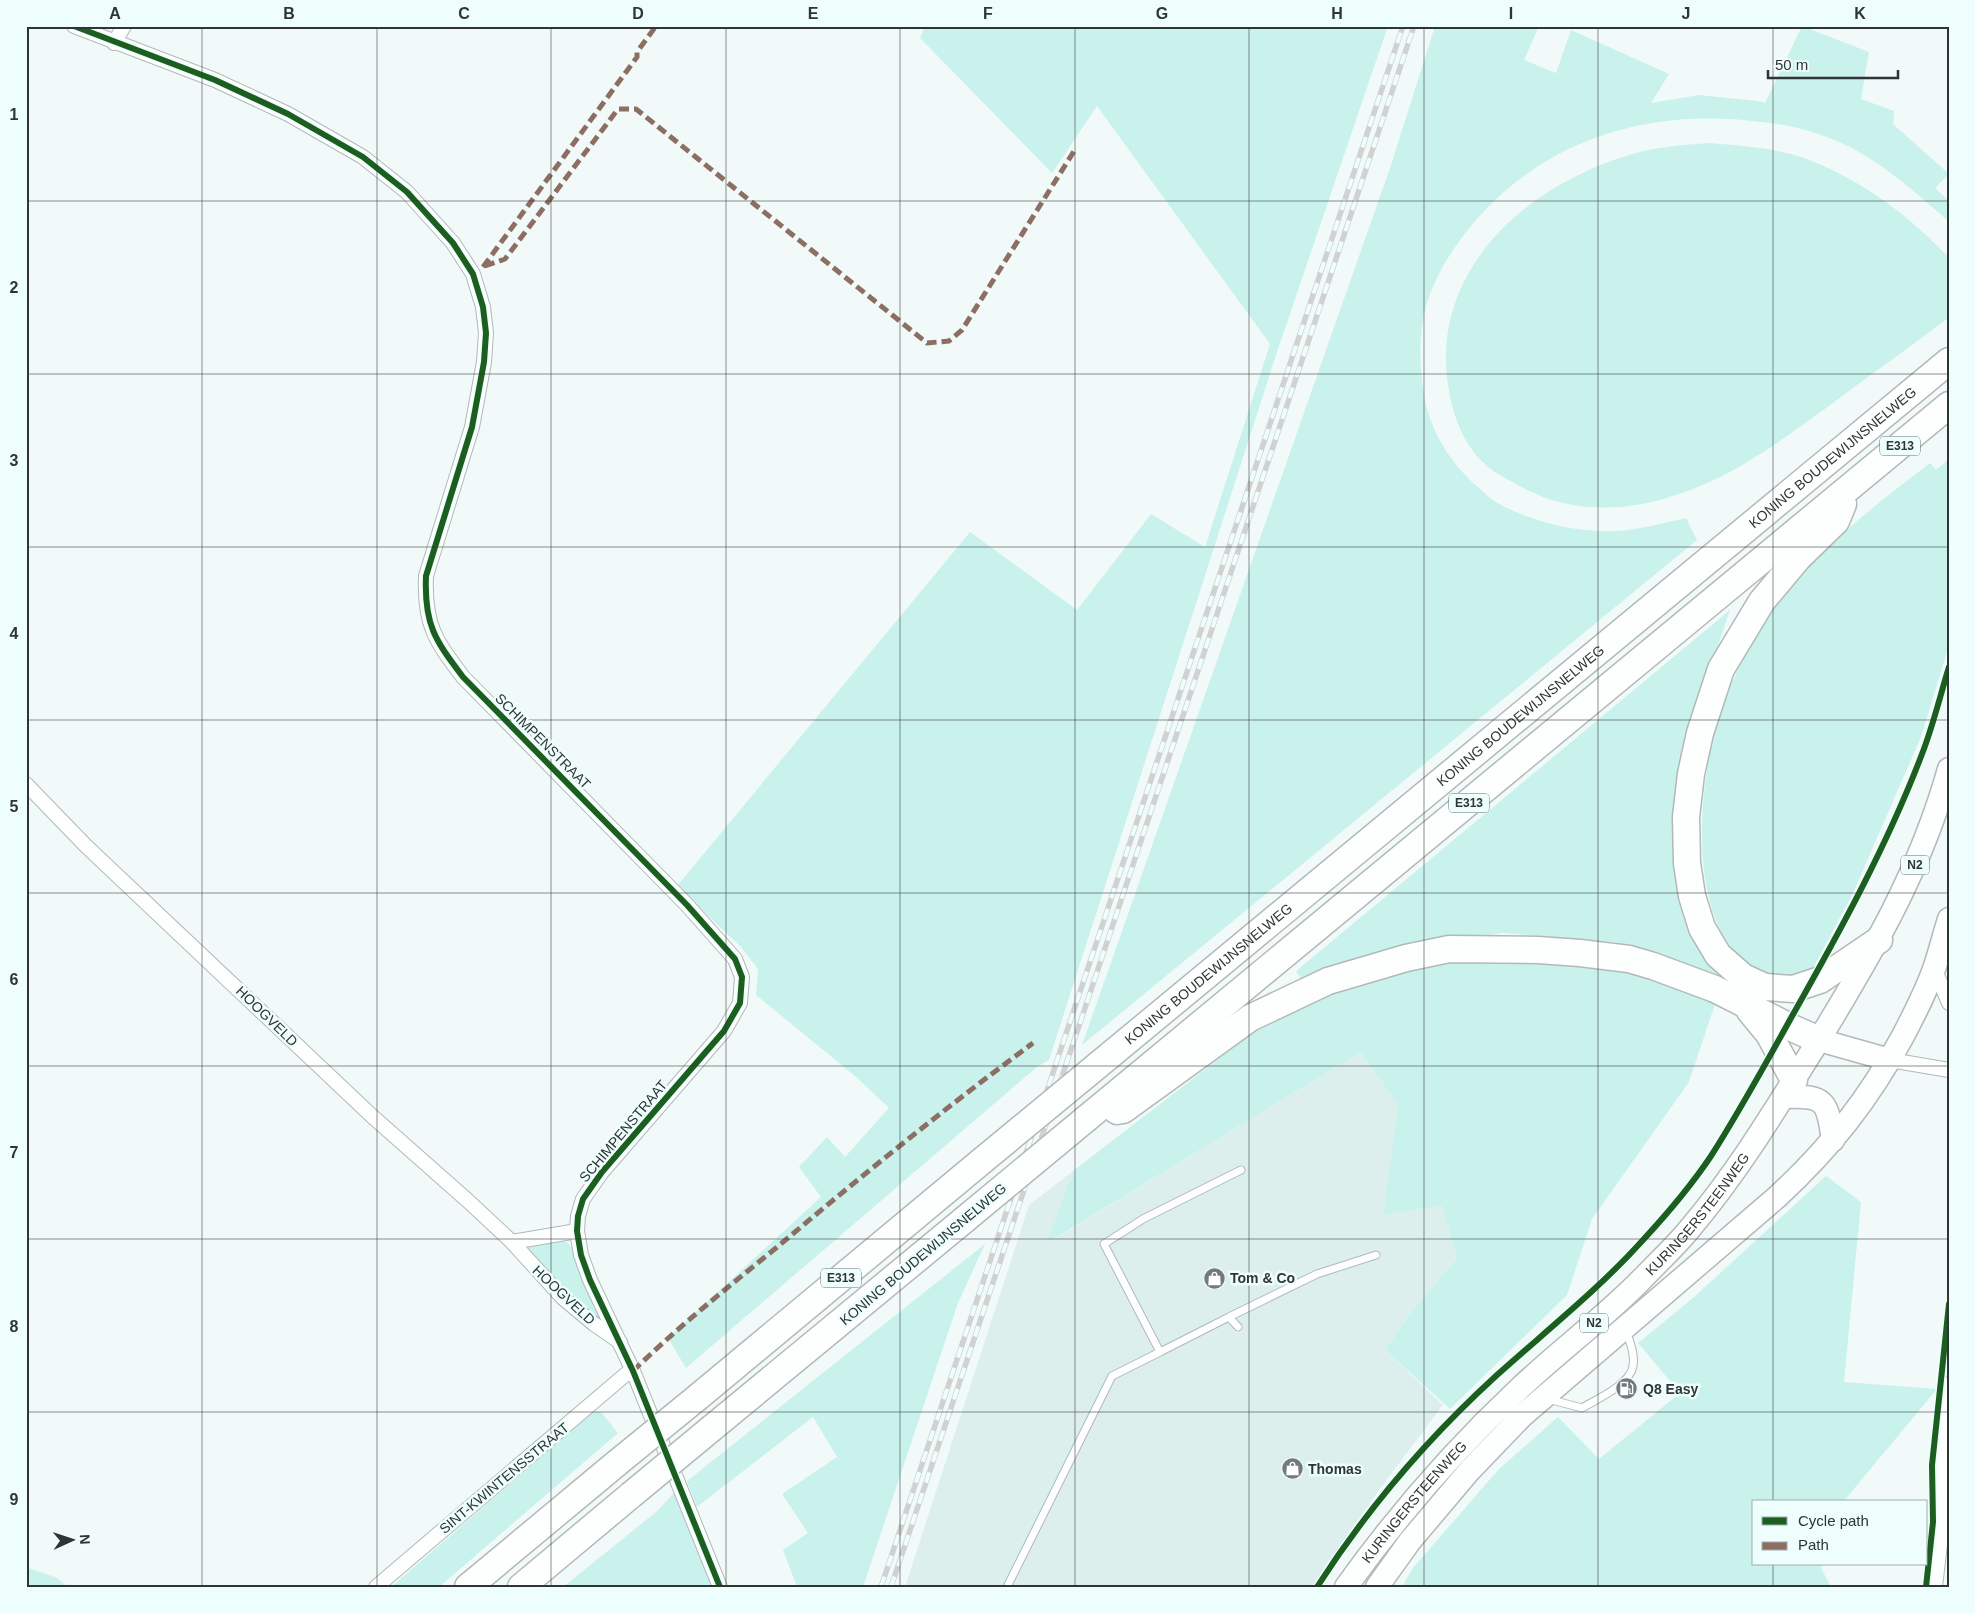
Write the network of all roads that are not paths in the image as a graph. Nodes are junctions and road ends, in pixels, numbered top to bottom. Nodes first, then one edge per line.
1 (74, 26) edge
2 (124, 26) edge
3 (114, 43) junction
4 (1949, 361) edge
5 (1949, 405) edge
6 (1850, 487) junction
7 (1949, 769) edge
8 (26, 784) edge
9 (1949, 919) edge
10 (1879, 940) junction
11 (1934, 968) junction
12 (1949, 1003) edge
13 (1745, 1005) junction
14 (1819, 1040) junction
15 (1890, 1060) junction
16 (1949, 1070) edge
17 (1789, 1088) junction
18 (1087, 1118) junction
19 (1833, 1140) junction
20 (1241, 1170) dead end
21 (577, 1231) junction
22 (512, 1242) junction
23 (1376, 1255) dead end
24 (1229, 1317) junction
25 (1625, 1326) junction
26 (1238, 1327) dead end
27 (620, 1342) junction
28 (1160, 1352) junction
29 (632, 1369) junction
30 (1949, 1384) edge
31 (1543, 1398) junction
32 (376, 1587) edge
33 (468, 1587) edge
34 (521, 1587) edge
35 (720, 1587) edge
36 (1007, 1587) edge
37 (1346, 1587) edge
38 (1377, 1587) edge
39 (1935, 1587) edge

1 - 3 street, SCHIMPENSTRAAT
2 - 3 street
3 - 21 street, SCHIMPENSTRAAT
4 - 33 highway, KONING BOUDEWIJNSNELWEG / E313, bridge
5 - 6 highway, KONING BOUDEWIJNSNELWEG / E313
6 - 10 highway
6 - 18 highway, KONING BOUDEWIJNSNELWEG / E313
7 - 10 main road, KURINGERSTEENWEG / N2
8 - 22 street, HOOGVELD
9 - 11 main road, KURINGERSTEENWEG / N2
10 - 14 main road, KURINGERSTEENWEG / N2
11 - 12 street
11 - 15 main road, KURINGERSTEENWEG / N2
13 - 14 highway
13 - 17 highway
13 - 18 highway
14 - 15 main road
14 - 17 main road, KURINGERSTEENWEG / N2
15 - 16 street
15 - 19 main road, KURINGERSTEENWEG / N2
17 - 19 main road
17 - 37 main road, KURINGERSTEENWEG / N2
18 - 34 highway, KONING BOUDEWIJNSNELWEG / E313, bridge
19 - 25 main road, KURINGERSTEENWEG / N2
20 - 28 lane
21 - 22 street
21 - 27 street, SCHIMPENSTRAAT
22 - 27 street, HOOGVELD
23 - 24 lane
24 - 26 lane
24 - 28 lane
25 - 31 main road, KURINGERSTEENWEG / N2
25 - 31 lane
27 - 29 street, SCHIMPENSTRAAT
28 - 36 lane
29 - 32 street, SINT-KWINTENSSTRAAT
29 - 35 street, SCHIMPENSTRAAT
30 - 39 street
31 - 38 main road, KURINGERSTEENWEG / N2

